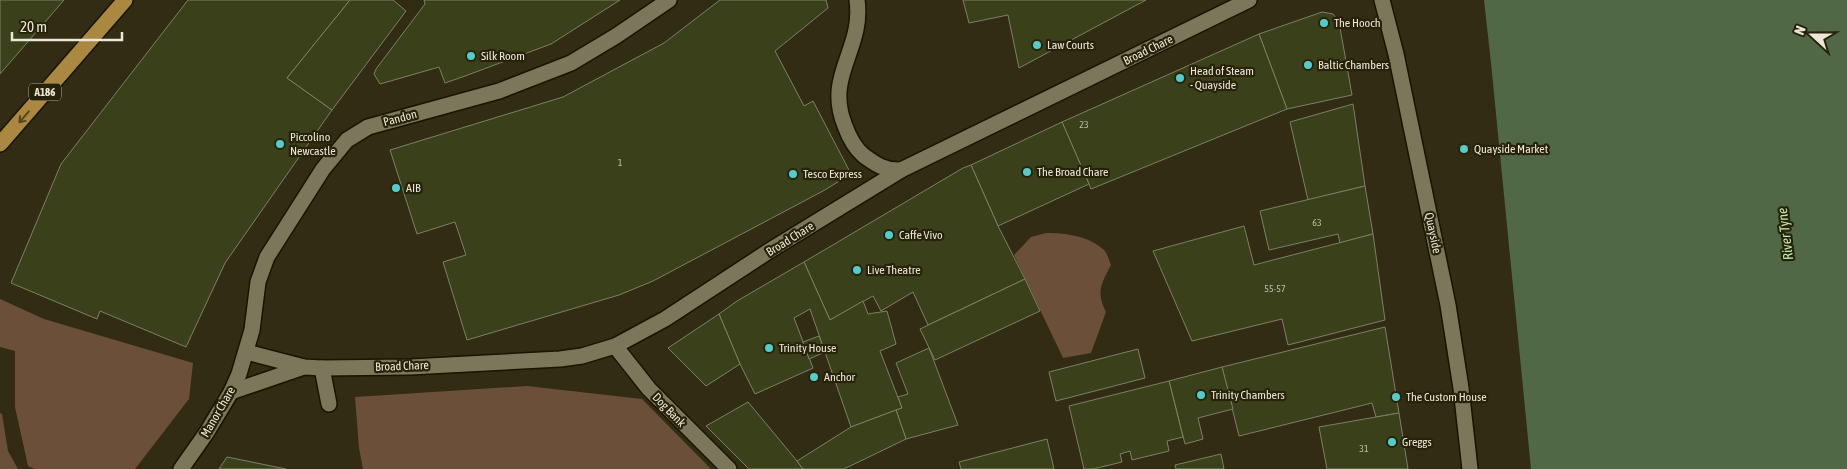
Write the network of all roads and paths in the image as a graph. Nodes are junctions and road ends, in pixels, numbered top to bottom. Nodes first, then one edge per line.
1 (110, 0) edge
2 (125, 0) edge
3 (669, 0) edge
4 (857, 0) edge
5 (1249, 0) edge
6 (1382, 0) edge
7 (103, 25) junction
8 (0, 144) edge
9 (901, 170) junction
10 (615, 346) junction
11 (246, 352) junction
12 (304, 367) junction
13 (322, 368) junction
14 (231, 392) junction
15 (330, 404) dead end
16 (181, 469) edge
17 (729, 469) edge
18 (1470, 469) edge

1 - 7 main road, A186
2 - 7 main road, A186
3 - 11 street, Pandon
4 - 9 street
5 - 9 street, Broad Chare
6 - 18 street, Quayside
7 -> 8 main road, A186
9 - 10 street, Broad Chare
10 - 13 street, Broad Chare
10 - 17 street, Dog Bank
11 - 12 street, Broad Chare
11 - 14 street, Manor Chare
12 - 13 street, Broad Chare
12 - 14 street, Broad Chare
13 - 15 street
14 - 16 street, Manor Chare

